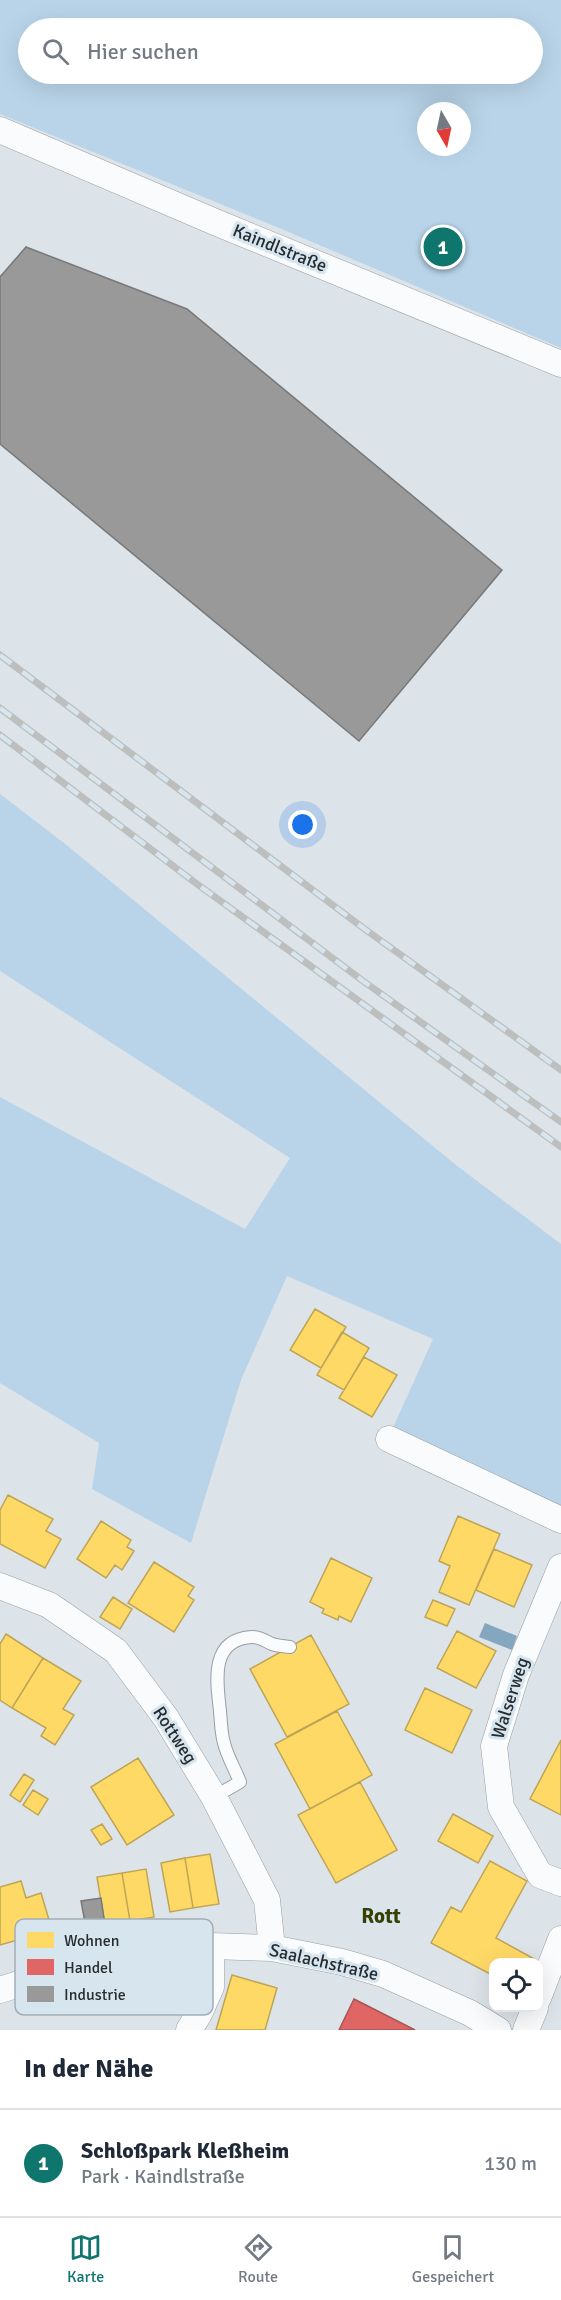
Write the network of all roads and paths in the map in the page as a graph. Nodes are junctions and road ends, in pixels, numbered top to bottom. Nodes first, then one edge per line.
1 (0, 130) edge
2 (561, 364) edge
3 (389, 1439) dead end
4 (561, 1520) edge
5 (561, 1567) edge
6 (0, 1586) edge
7 (290, 1647) dead end
8 (214, 1797) junction
9 (561, 1883) edge
10 (561, 1939) edge
11 (213, 1946) edge
12 (272, 1948) junction
13 (15, 1985) edge
14 (543, 1985) edge
15 (0, 1990) edge
16 (533, 2012) edge
17 (198, 2015) edge
18 (189, 2030) edge
19 (498, 2030) edge
20 (526, 2030) edge

1 - 2 street, Kaindlstraße
3 - 4 street
5 - 9 street, Walserweg
6 - 8 street, Rottweg
7 - 8 lane
8 - 12 street, Rottweg
10 - 14 street
11 - 12 street, Saalachstraße
12 - 19 street, Saalachstraße
13 - 15 street, Saalachstraße
16 - 20 street
17 - 18 street

